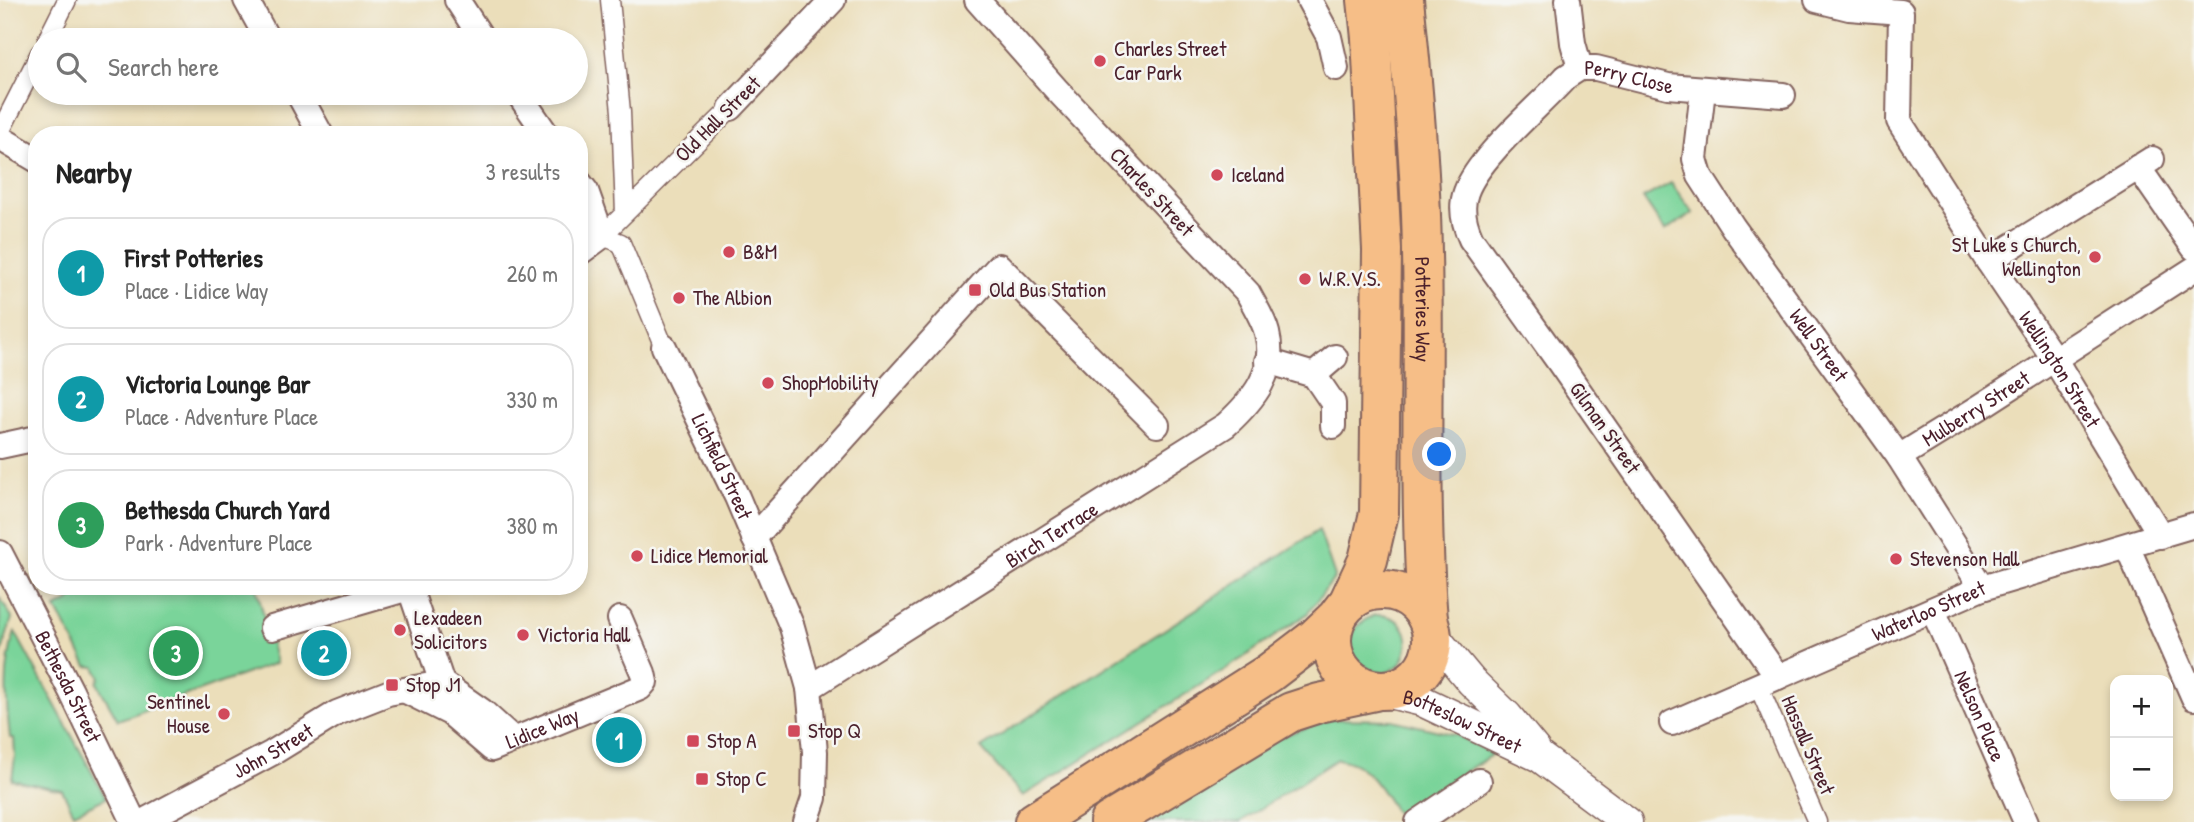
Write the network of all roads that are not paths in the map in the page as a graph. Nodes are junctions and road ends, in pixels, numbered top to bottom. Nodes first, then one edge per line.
1 (67, 0) edge
2 (246, 0) edge
3 (457, 0) edge
4 (610, 0) edge
5 (833, 0) edge
6 (978, 0) edge
7 (1309, 0) edge
8 (1367, 0) edge
9 (1404, 0) edge
10 (1568, 0) edge
11 (1817, 0) edge
12 (53, 28) edge
13 (261, 28) edge
14 (475, 28) edge
15 (1336, 68) dead end
16 (1580, 68) junction
17 (28, 77) edge
18 (1703, 90) junction
19 (1783, 95) dead end
20 (305, 105) edge
21 (526, 105) edge
22 (731, 108) joint
23 (316, 126) edge
24 (541, 126) edge
25 (0, 132) edge
26 (0, 138) edge
27 (28, 155) edge
28 (1476, 172) joint
29 (588, 197) edge
30 (625, 213) junction
31 (602, 236) junction
32 (588, 246) edge
33 (2194, 248) edge
34 (1988, 261) junction
35 (2194, 269) edge
36 (664, 347) joint
37 (1335, 357) dead end
38 (2055, 359) junction
39 (1267, 361) junction
40 (1314, 375) junction
41 (1157, 425) dead end
42 (1333, 426) dead end
43 (28, 440) edge
44 (0, 446) edge
45 (1899, 457) junction
46 (2194, 525) edge
47 (2161, 537) junction
48 (754, 538) junction
49 (2127, 546) junction
50 (0, 553) edge
51 (1982, 588) junction
52 (382, 595) edge
53 (412, 595) edge
54 (1342, 610) junction
55 (1933, 610) junction
56 (620, 619) dead end
57 (1429, 626) junction
58 (272, 628) dead end
59 (1768, 681) junction
60 (442, 684) junction
61 (809, 688) junction
62 (406, 691) junction
63 (1379, 691) junction
64 (2194, 698) edge
65 (1672, 723) dead end
66 (503, 744) junction
67 (1540, 757) junction
68 (1479, 781) dead end
69 (814, 798) junction
70 (134, 822) edge
71 (142, 822) edge
72 (806, 822) edge
73 (824, 822) edge
74 (1034, 822) edge
75 (1109, 822) edge
76 (1418, 822) edge
77 (1627, 822) edge
78 (1817, 822) edge
79 (2026, 822) edge

1 - 12 street
2 - 13 street
3 - 14 street
4 - 30 street
5 - 22 street, Old Hall Street
6 - 39 street, Charles Street
7 - 15 street
8 - 54 highway, Potteries Way
9 - 57 highway, Potteries Way
10 - 16 street
11 - 34 street, Wellington Street
16 - 18 street, Perry Close
16 - 28 street, Perry Close
17 - 25 street
18 - 19 street, Perry Close
18 - 45 street, Well Street
20 - 23 street
21 - 24 street
22 - 30 street, Old Hall Street
26 - 27 street
28 - 59 street, Gilman Street
29 - 31 street
30 - 31 street, Old Hall Street
31 - 32 street
31 - 36 street, Lichfield Street
33 - 34 street
34 - 38 street, Wellington Street
35 - 38 street, Mulberry Street
36 - 48 street, Lichfield Street
37 - 40 street
38 - 45 street, Mulberry Street
38 - 47 street, Wellington Street
39 - 40 street
39 - 61 street, Birch Terrace
40 - 42 street
41 - 48 street
43 - 44 street
45 - 51 street, Well Street
46 - 47 street, Waterloo Street
47 - 49 street, Waterloo Street
48 - 61 street, Lichfield Street
49 - 51 street, Waterloo Street
49 - 64 street
50 - 70 street, Bethesda Street
51 - 55 street, Waterloo Street
52 - 58 street
53 - 60 street
54 - 57 highway
54 - 63 highway
54 - 74 highway, Potteries Way
55 - 59 street, Waterloo Street
55 - 79 street, Nelson Place
56 - 66 street, Lidice Way
57 - 63 highway
57 - 67 street, Botteslow Street
59 - 65 street, Waterloo Street
59 - 78 street, Hassall Street
60 - 62 street, John Street
60 - 66 street
61 - 69 street, Lichfield Street
62 - 66 street
62 - 71 street, John Street
63 - 67 street, Botteslow Street
63 - 75 highway
67 - 77 street, Botteslow Street
68 - 76 street
69 - 72 street, Lichfield Street
69 - 73 street, Lichfield Street

